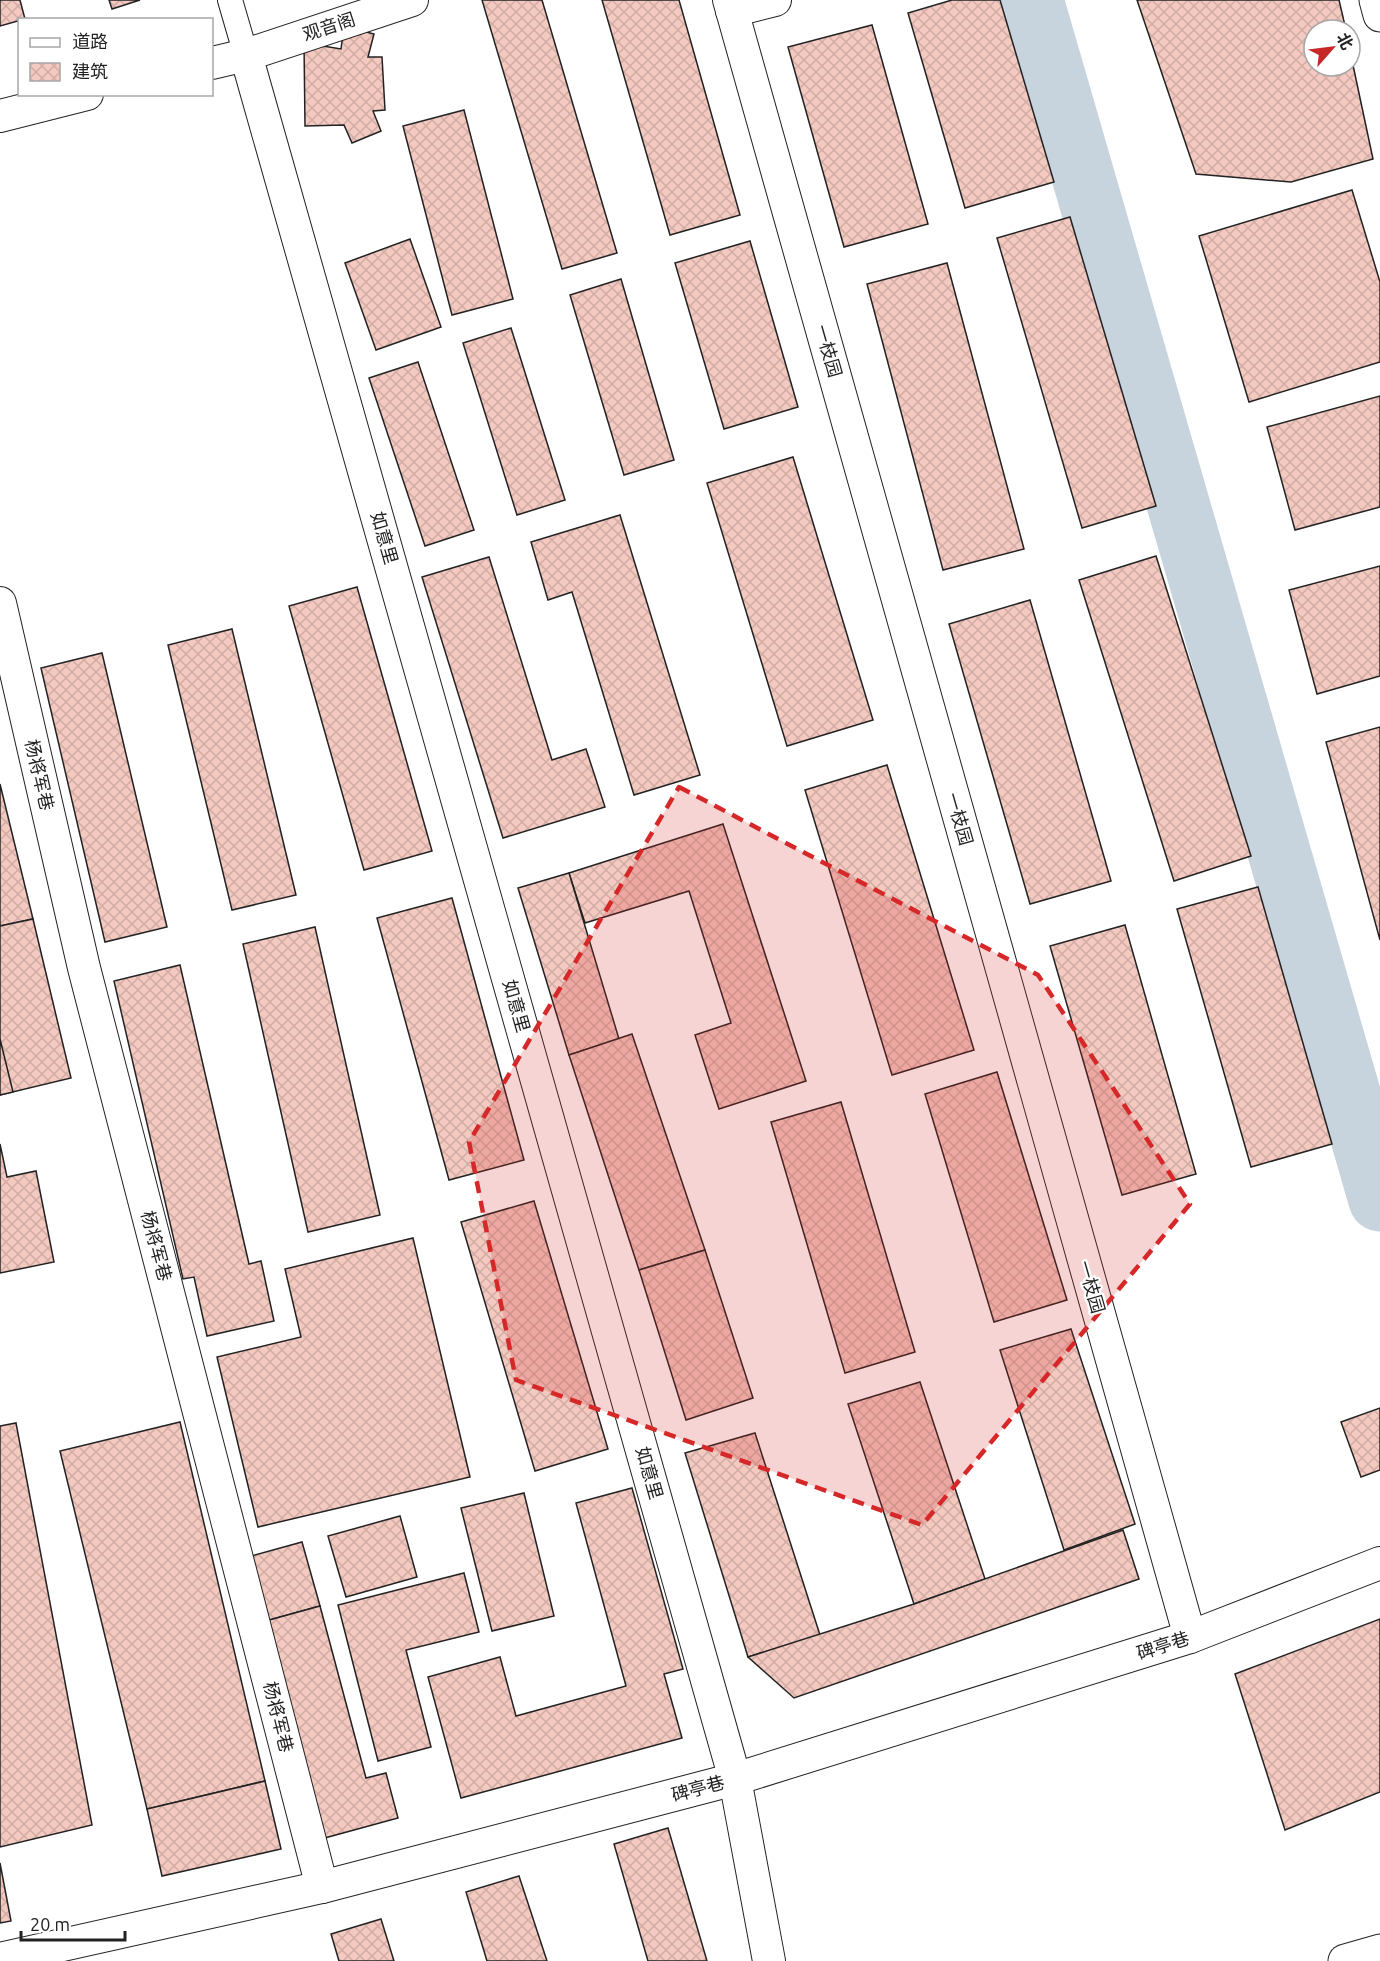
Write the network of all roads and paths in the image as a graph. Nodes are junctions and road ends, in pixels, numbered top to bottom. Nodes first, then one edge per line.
1 (230, 0) edge
2 (412, 0) edge
3 (775, 0) edge
4 (731, 6) edge
5 (246, 55) junction
6 (213, 63) edge
7 (79, 96) edge
8 (0, 117) edge
9 (0, 603) edge
10 (1380, 1563) edge
11 (1190, 1637) junction
12 (735, 1779) junction
13 (322, 1887) junction
14 (1380, 1951) edge
15 (0, 1959) edge
16 (769, 1961) edge
17 (1345, 1961) edge

1 - 5 street
2 - 5 street, 观音阁
3 - 4 street
4 - 11 street, 一枝园
5 - 6 street, 观音阁
5 - 12 street, 如意里
7 - 8 street
9 - 13 street, 杨将军巷
10 - 11 street, 碑亭巷
11 - 12 street, 碑亭巷
12 - 13 street, 碑亭巷
12 - 16 street, 如意里
13 - 15 street, 碑亭巷
14 - 17 main road

